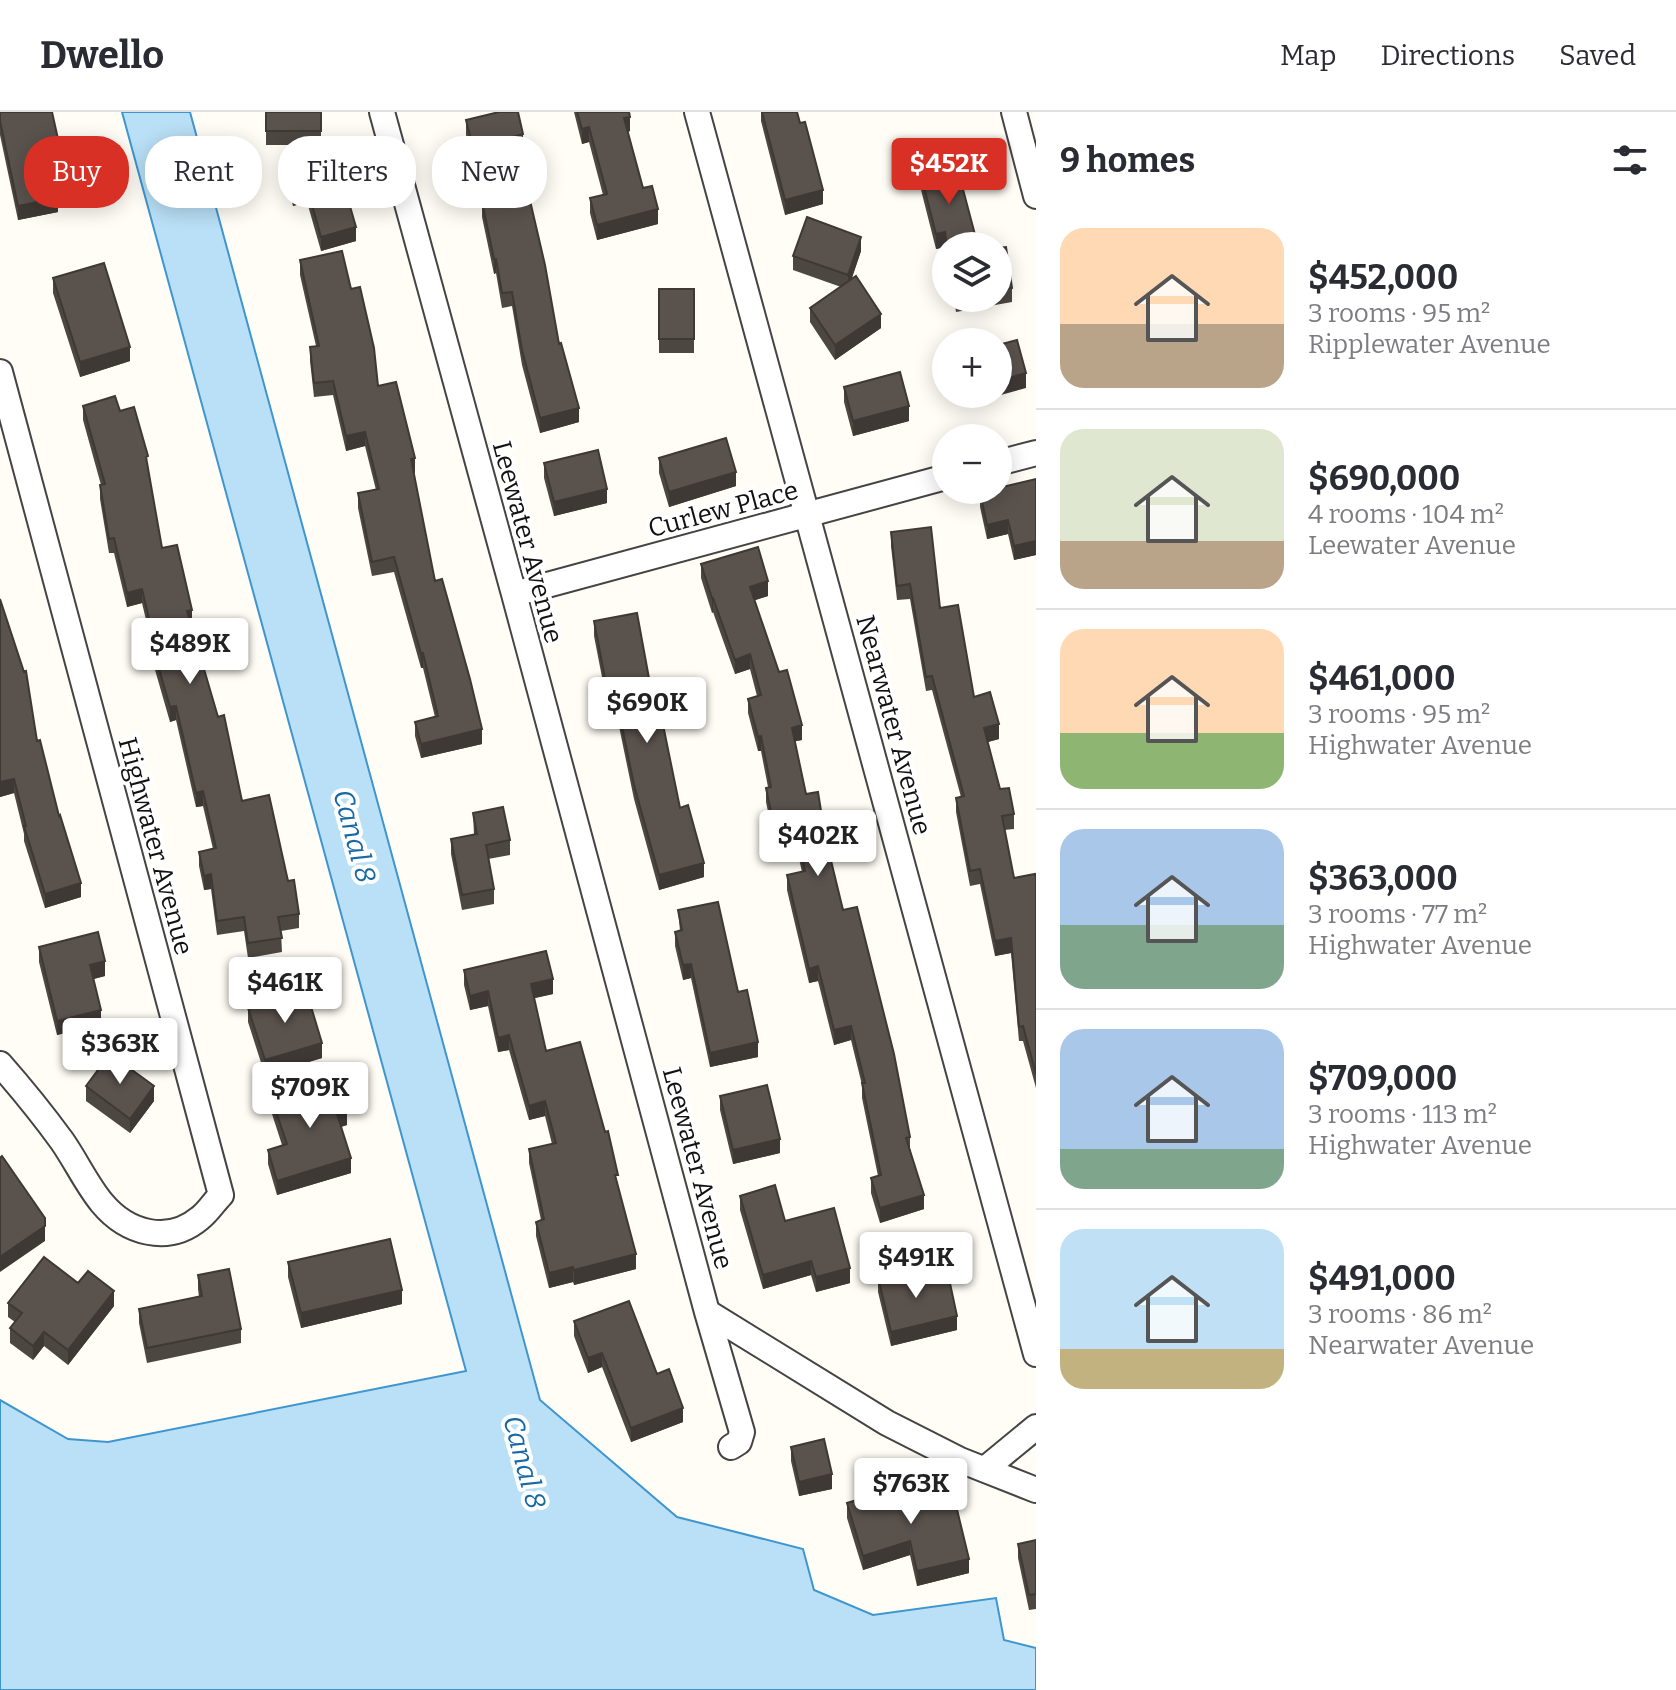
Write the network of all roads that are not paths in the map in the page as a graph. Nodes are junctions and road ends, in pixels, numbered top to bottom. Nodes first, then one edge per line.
1 (382, 112) edge
2 (697, 112) edge
3 (1014, 112) edge
4 (1036, 196) edge
5 (0, 372) edge
6 (1036, 453) edge
7 (1012, 459) edge
8 (932, 481) edge
9 (807, 515) junction
10 (514, 594) junction
11 (0, 1064) edge
12 (707, 1312) junction
13 (1036, 1354) edge
14 (1036, 1427) edge
15 (731, 1447) dead end
16 (985, 1469) junction
17 (1036, 1490) edge

1 - 10 street, Leewater Avenue
2 - 9 street, Nearwater Avenue
3 - 4 street
5 - 11 street, Highwater Avenue
6 - 7 street
8 - 9 street, Curlew Place
9 - 10 street, Curlew Place
9 - 13 street, Nearwater Avenue
10 - 12 street, Leewater Avenue
12 - 15 street, Leewater Avenue
12 - 16 street
14 - 16 street
16 - 17 street

